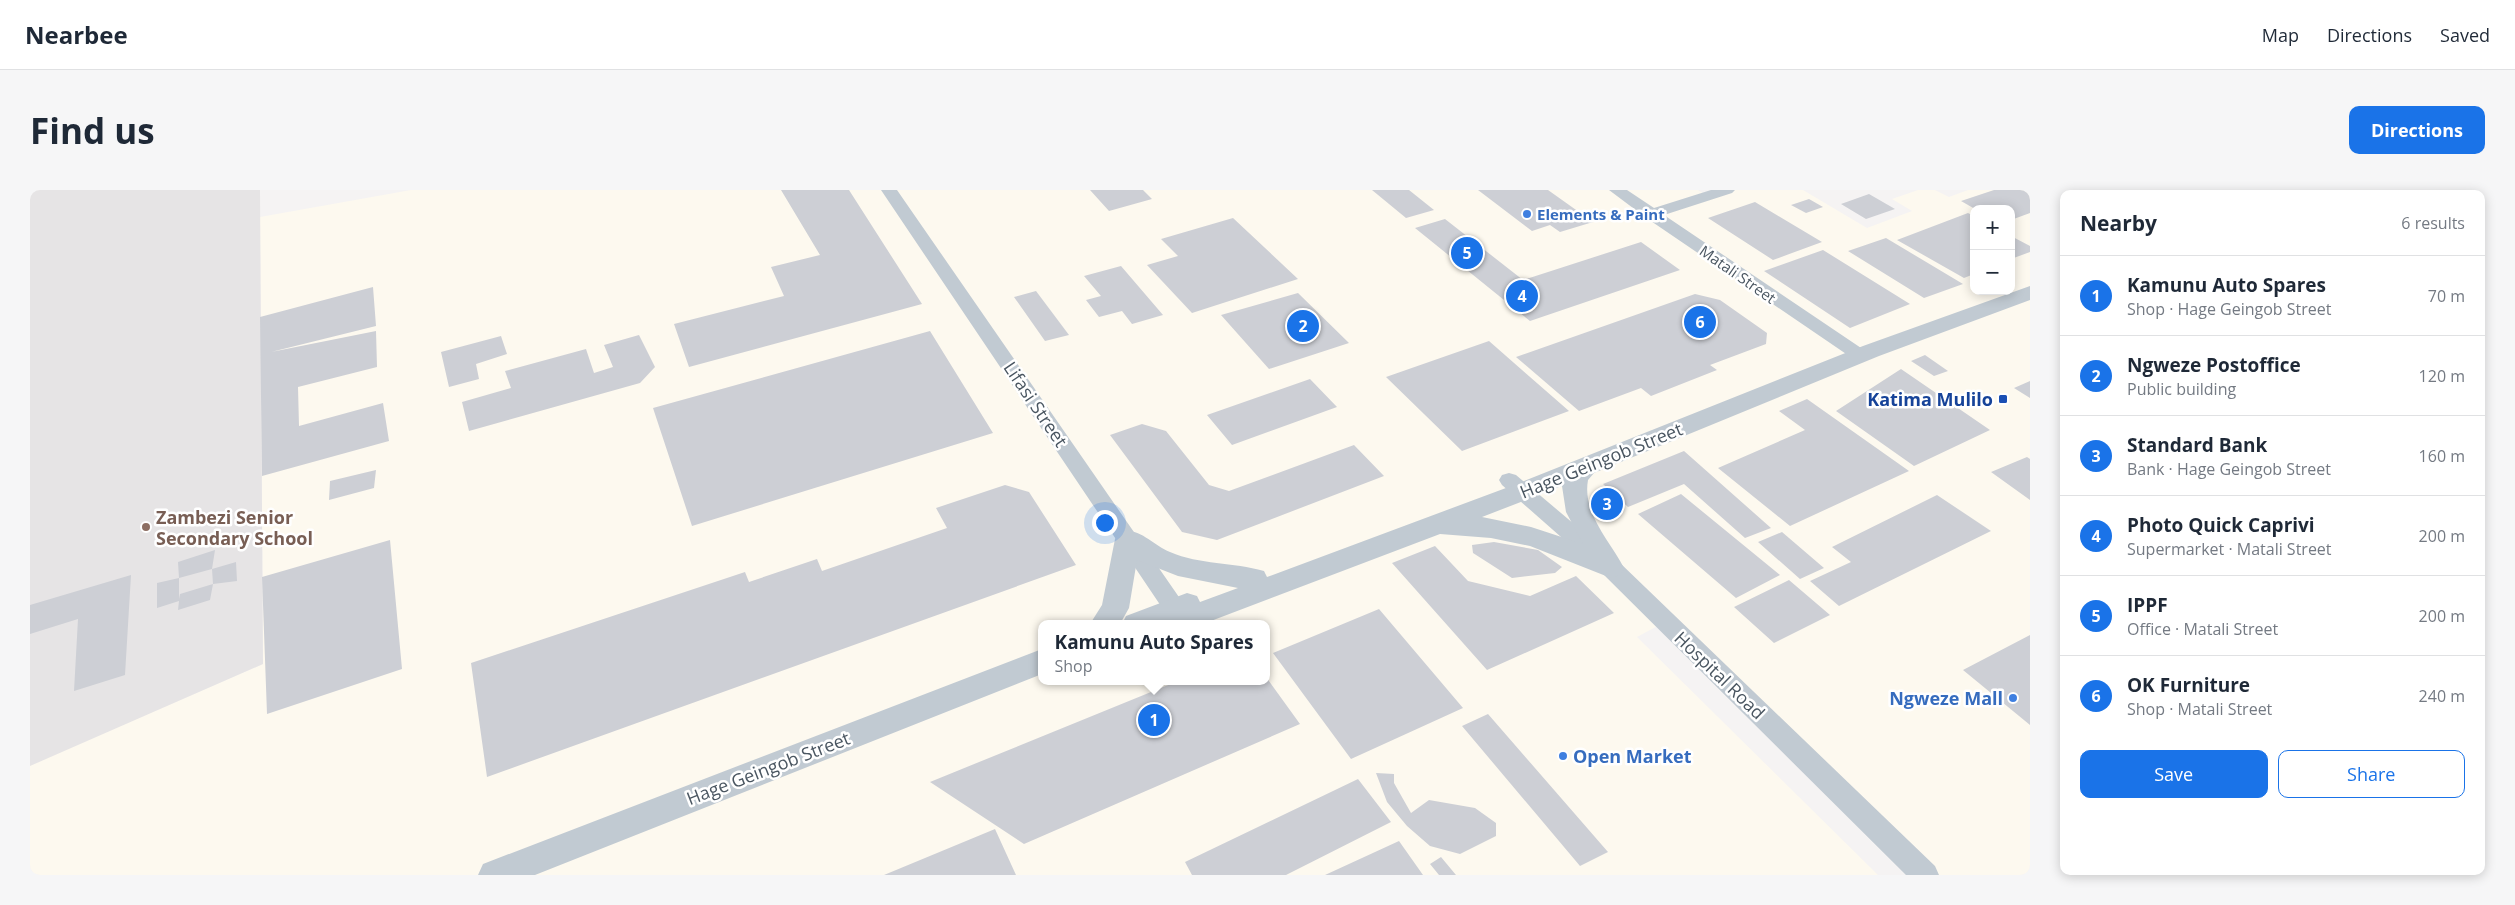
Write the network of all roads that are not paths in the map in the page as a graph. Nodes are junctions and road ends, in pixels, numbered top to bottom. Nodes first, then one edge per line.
1 (889, 190) edge
2 (1617, 190) edge
3 (1727, 190) edge
4 (1651, 214) junction
5 (2030, 274) edge
6 (2015, 280) edge
7 (2030, 293) edge
8 (1977, 295) edge
9 (1852, 351) junction
10 (1586, 466) junction
11 (1516, 486) junction
12 (1430, 527) junction
13 (1128, 539) junction
14 (1611, 568) junction
15 (1254, 579) junction
16 (1176, 617) edge
17 (1107, 620) edge
18 (1159, 620) edge
19 (1038, 663) edge
20 (1038, 677) edge
21 (495, 875) edge
22 (513, 875) edge
23 (1925, 875) edge

1 - 13 street, Lifasi Street
2 - 4 street, Matali Street
3 - 4 street
4 - 9 street, Matali Street
5 - 6 street
7 - 9 street, Hage Geingob Street
8 - 9 street, Hage Geingob Street
9 - 10 street, Hage Geingob Street
9 - 11 street, Hage Geingob Street
10 - 11 street, Hage Geingob Street
10 - 14 street
11 - 12 street, Hage Geingob Street
11 - 14 street, Hospital Road
11 - 15 street, Hage Geingob Street
12 - 14 street
12 - 16 street, Hage Geingob Street
13 - 15 street
13 - 16 street, Lifasi Street
13 - 17 street
14 - 23 street, Hospital Road
15 - 16 street, Hage Geingob Street
16 - 18 street, Hage Geingob Street
19 - 21 street, Hage Geingob Street
20 - 22 street, Hage Geingob Street

